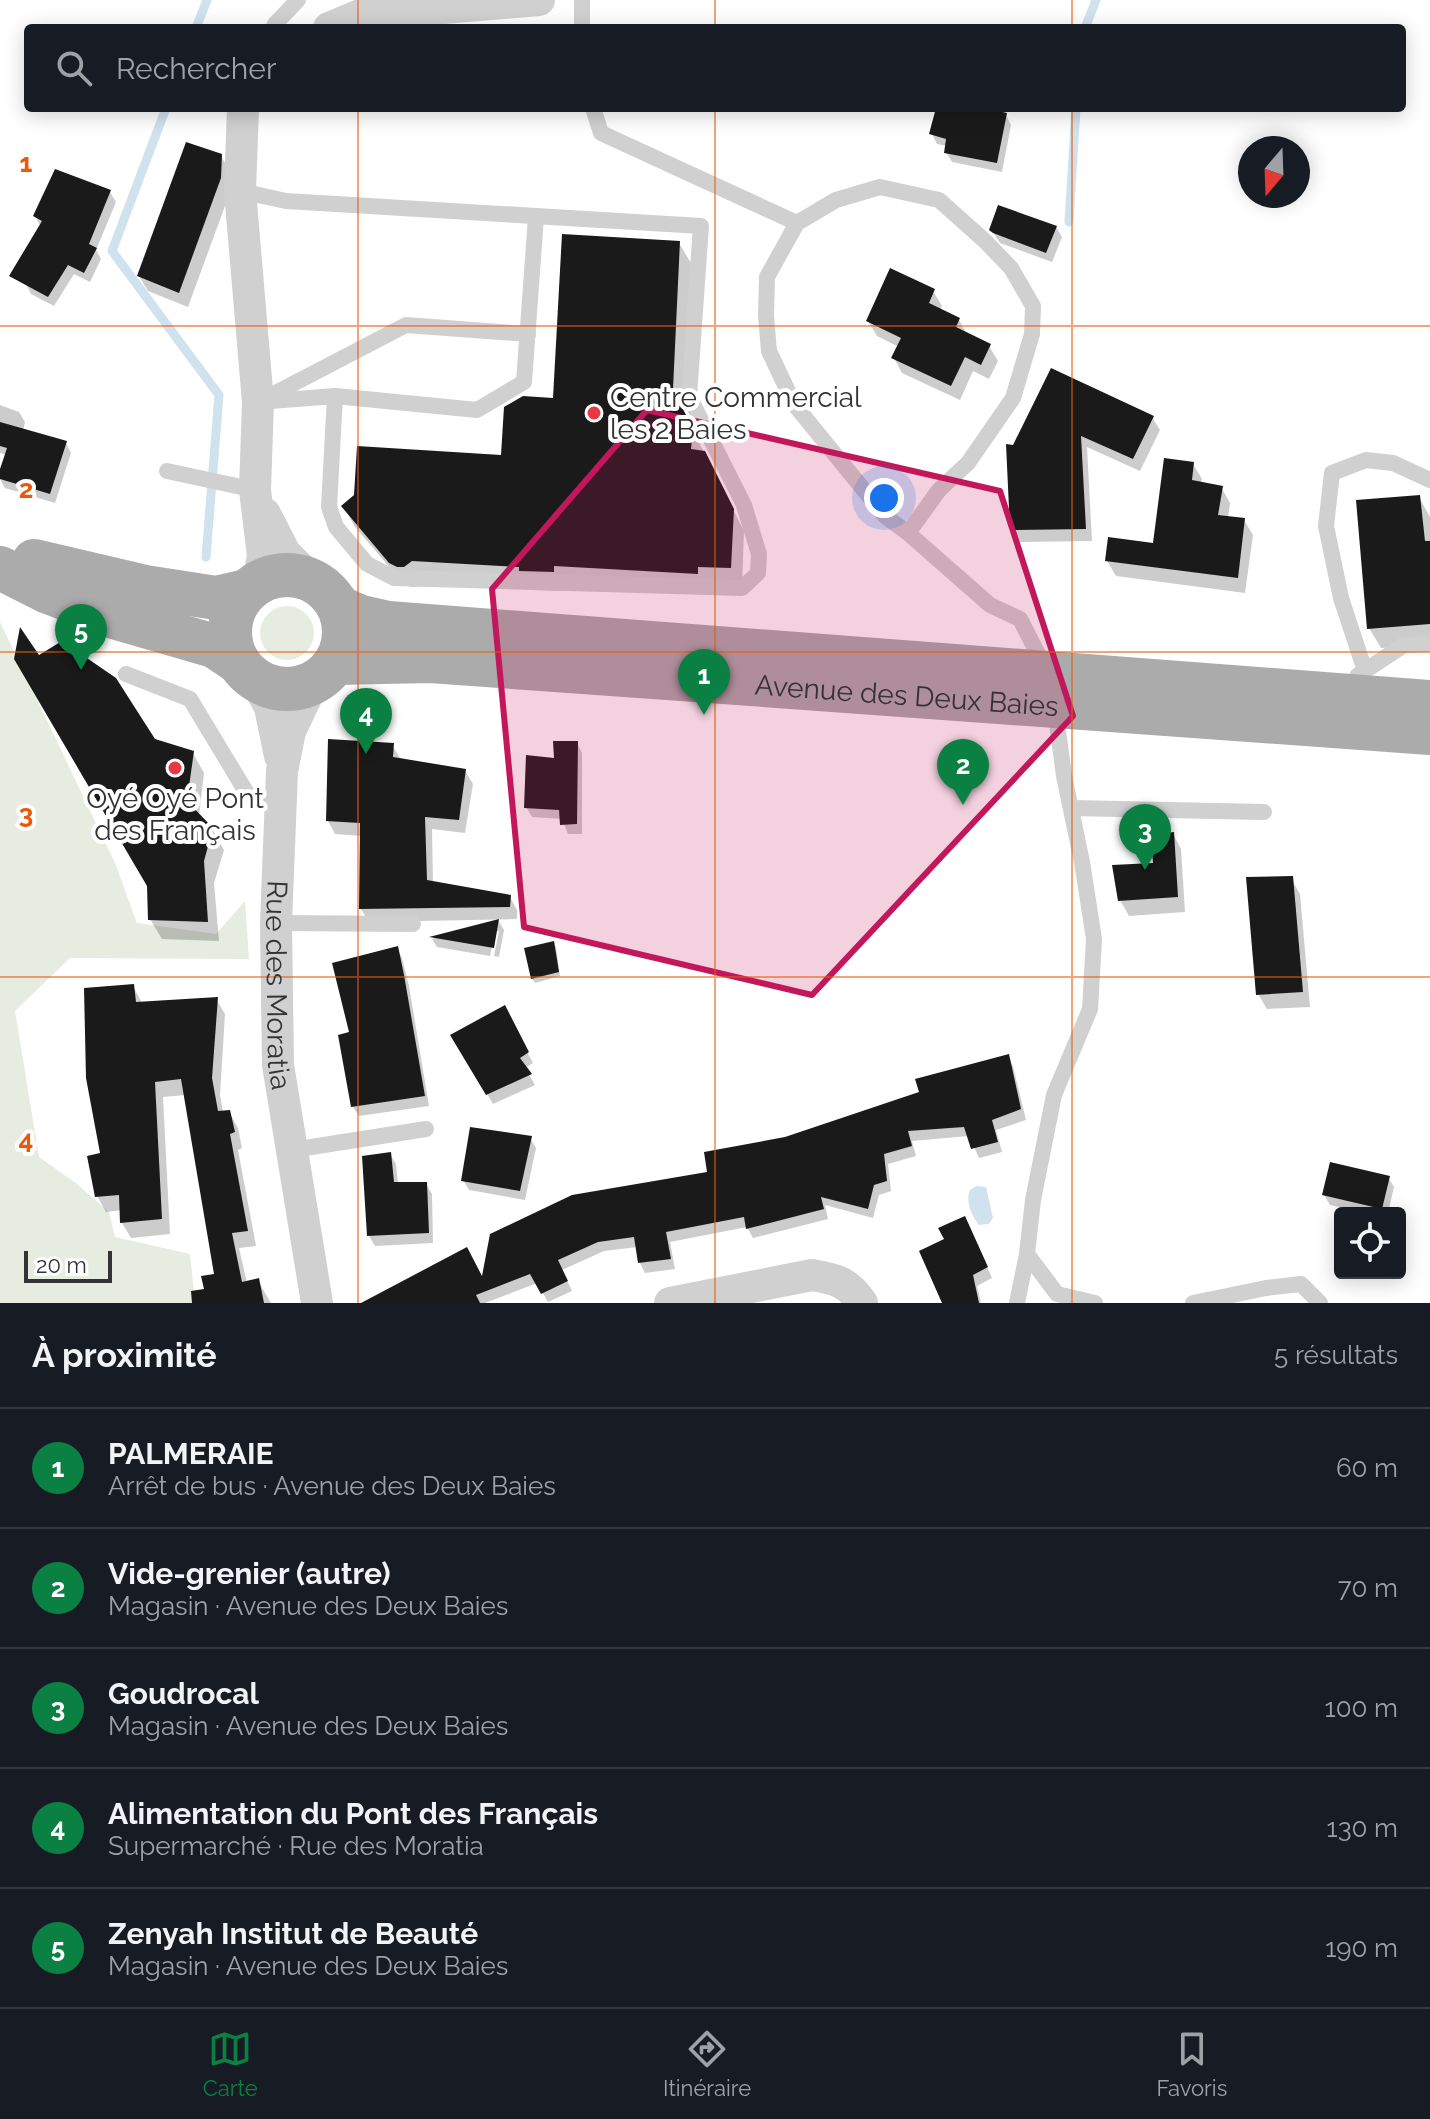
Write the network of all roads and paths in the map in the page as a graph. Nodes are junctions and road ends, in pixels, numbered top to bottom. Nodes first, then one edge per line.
1 (298, 0) edge
2 (539, 0) edge
3 (582, 0) edge
4 (275, 24) edge
5 (339, 24) edge
6 (582, 24) edge
7 (243, 112) edge
8 (594, 112) edge
9 (240, 191) junction
10 (536, 217) junction
11 (797, 223) junction
12 (528, 334) junction
13 (335, 396) junction
14 (258, 402) junction
15 (167, 471) dead end
16 (1430, 480) edge
17 (256, 495) junction
18 (908, 533) junction
19 (0, 553) edge
20 (0, 568) edge
21 (253, 587) junction
22 (326, 594) junction
23 (1430, 644) edge
24 (246, 671) junction
25 (126, 674) dead end
26 (324, 674) junction
27 (1348, 682) junction
28 (1050, 689) junction
29 (1430, 702) edge
30 (1430, 733) edge
31 (282, 771) junction
32 (281, 804) junction
33 (1071, 808) junction
34 (1264, 812) dead end
35 (276, 923) junction
36 (413, 924) dead end
37 (426, 1129) dead end
38 (292, 1150) junction
39 (1027, 1254) junction
40 (317, 1303) edge
41 (670, 1303) edge
42 (862, 1303) edge
43 (1017, 1303) edge
44 (1095, 1303) edge
45 (1193, 1303) edge
46 (1320, 1303) edge

1 - 4 lane
2 - 5 street
3 - 6 lane
7 - 9 street
8 - 11 lane
9 - 10 lane
9 - 14 street
10 - 12 lane
10 - 13 lane
11 - 18 lane
11 - 18 lane
12 - 13 lane
12 - 14 lane
13 - 14 lane
14 - 17 street
15 - 17 lane
16 - 27 lane
17 - 21 street
17 - 22 street
18 - 28 lane
19 - 21 main road
20 - 24 main road
21 - 22 main road
21 - 24 main road
22 - 26 main road
22 - 28 main road, Avenue des Deux Baies
23 - 27 lane
24 - 26 main road
24 - 31 street, Rue des Moratia
25 - 32 lane
26 - 28 main road, Avenue des Deux Baies
26 - 31 street, Rue des Moratia
27 - 28 main road, Avenue des Deux Baies
27 - 29 main road, Avenue des Deux Baies
28 - 30 main road, Avenue des Deux Baies
28 - 33 lane
31 - 32 street, Rue des Moratia
32 - 35 street, Rue des Moratia
33 - 34 lane
33 - 39 lane
35 - 36 lane
35 - 38 street, Rue des Moratia
37 - 38 lane
38 - 40 street, Rue des Moratia
39 - 43 lane
39 - 44 lane
41 - 42 street
45 - 46 lane

